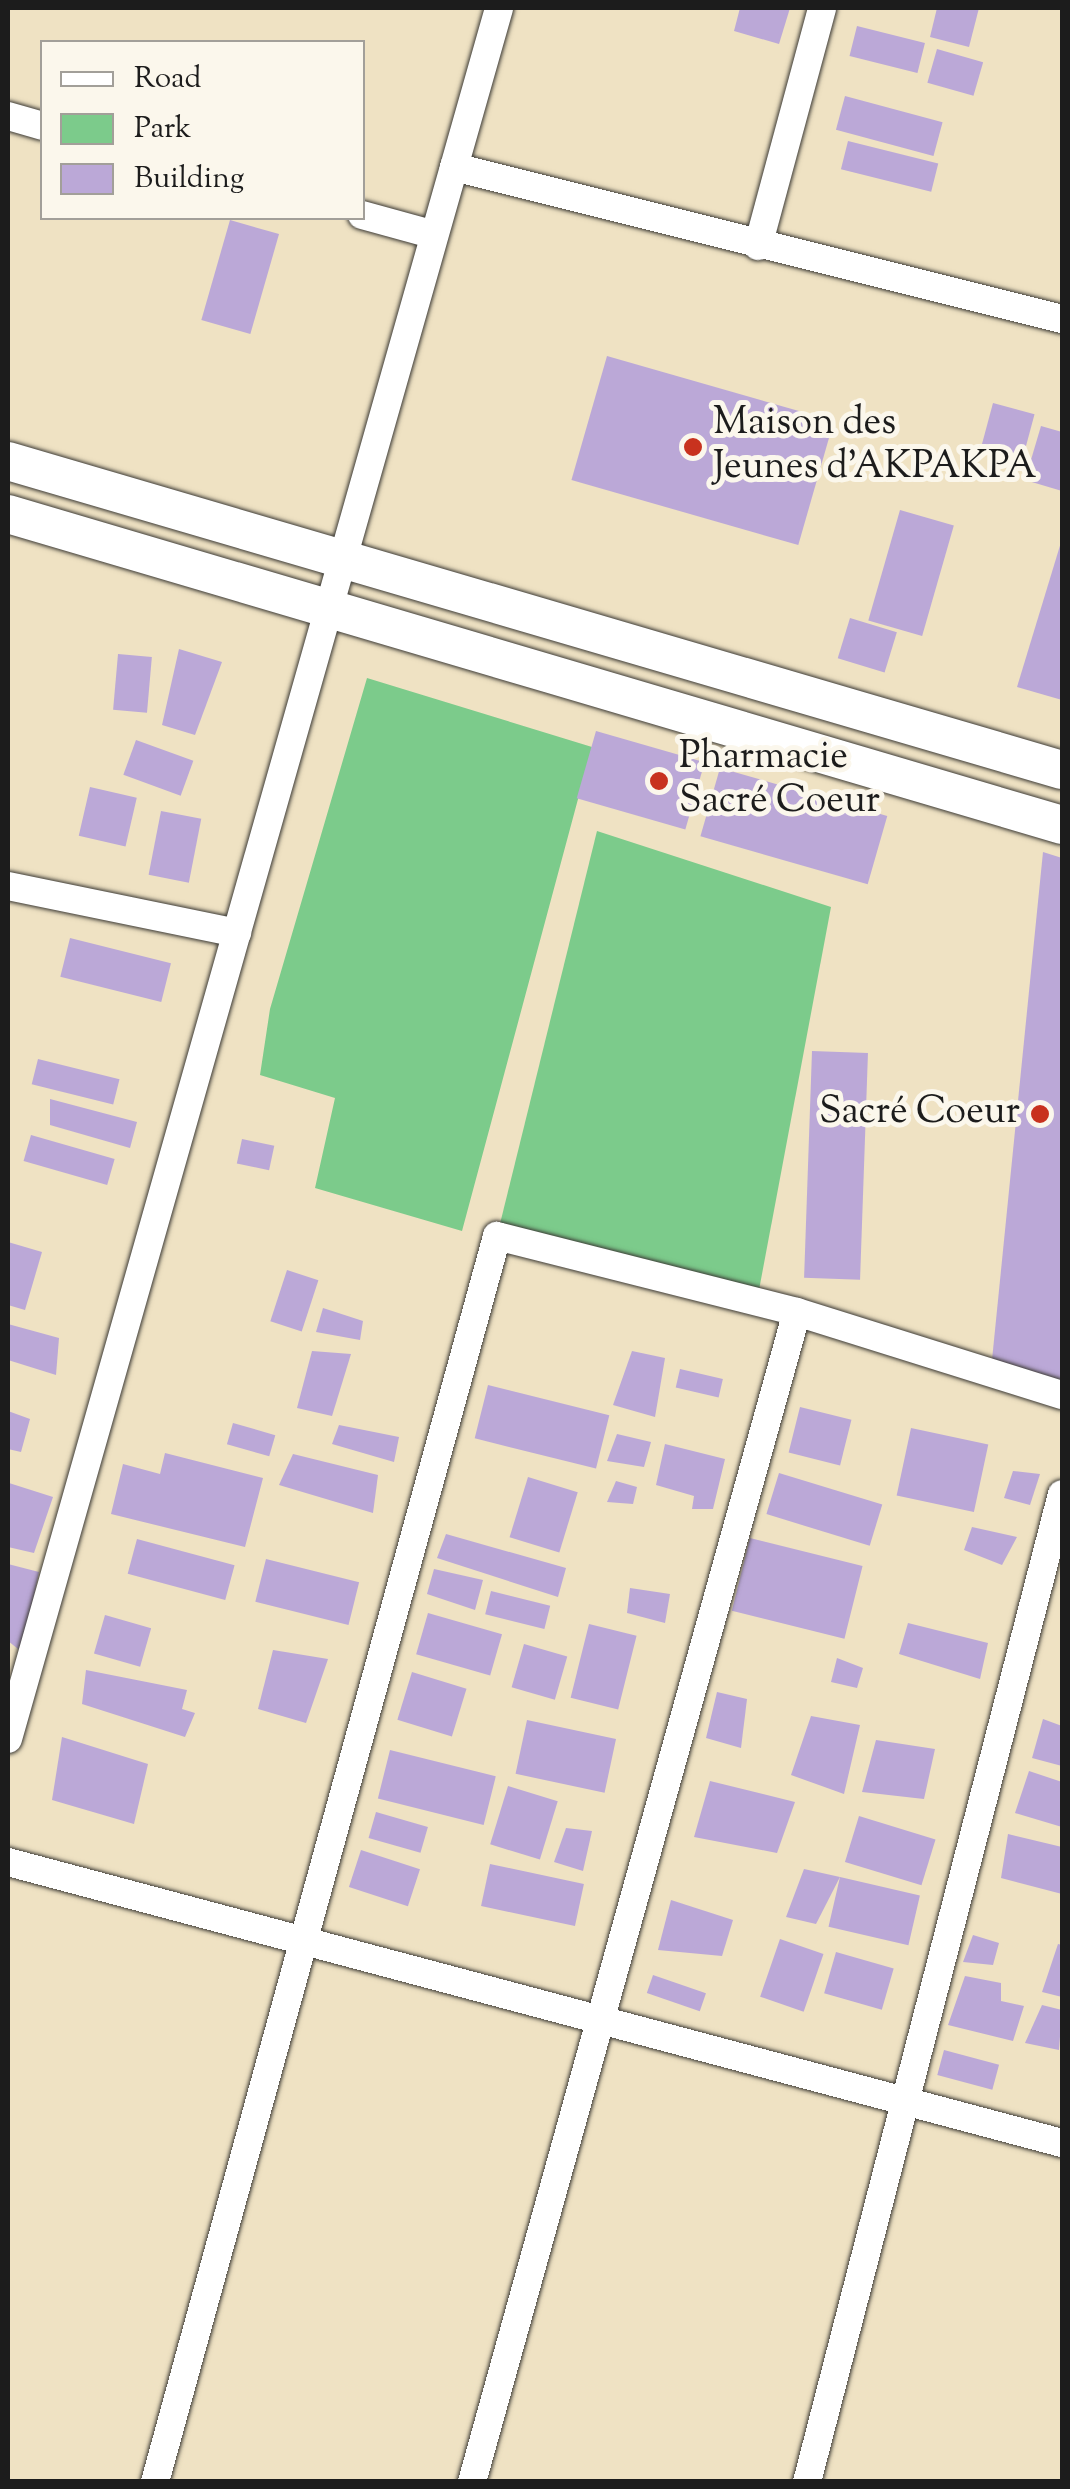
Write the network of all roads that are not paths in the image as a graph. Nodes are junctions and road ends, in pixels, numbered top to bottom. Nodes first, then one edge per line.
1 (499, 8) edge
2 (822, 8) edge
3 (8, 116) edge
4 (40, 125) edge
5 (454, 168) junction
6 (365, 216) edge
7 (431, 234) junction
8 (758, 246) junction
9 (1062, 318) edge
10 (8, 461) edge
11 (8, 514) edge
12 (341, 557) junction
13 (330, 608) junction
14 (1062, 770) edge
15 (1062, 825) edge
16 (8, 886) edge
17 (238, 934) junction
18 (797, 1312) junction
19 (1062, 1395) edge
20 (1062, 1494) edge
21 (8, 1739) edge
22 (8, 1862) edge
23 (303, 1940) junction
24 (600, 2020) junction
25 (903, 2100) junction
26 (1062, 2143) edge
27 (155, 2482) edge
28 (472, 2482) edge
29 (807, 2482) edge

1 - 5 street
2 - 8 street
3 - 4 street
5 - 7 street
5 - 8 street
6 - 7 street
7 - 12 street
8 - 9 street
10 - 12 main road
11 - 13 main road
12 - 13 street
12 - 14 main road
13 - 15 main road
13 - 17 street
16 - 17 street
17 - 21 street
18 - 19 street
18 - 23 street
18 - 24 street
20 - 25 street
22 - 23 street
23 - 24 street
23 - 27 street
24 - 25 street
24 - 28 street
25 - 26 street
25 - 29 street

